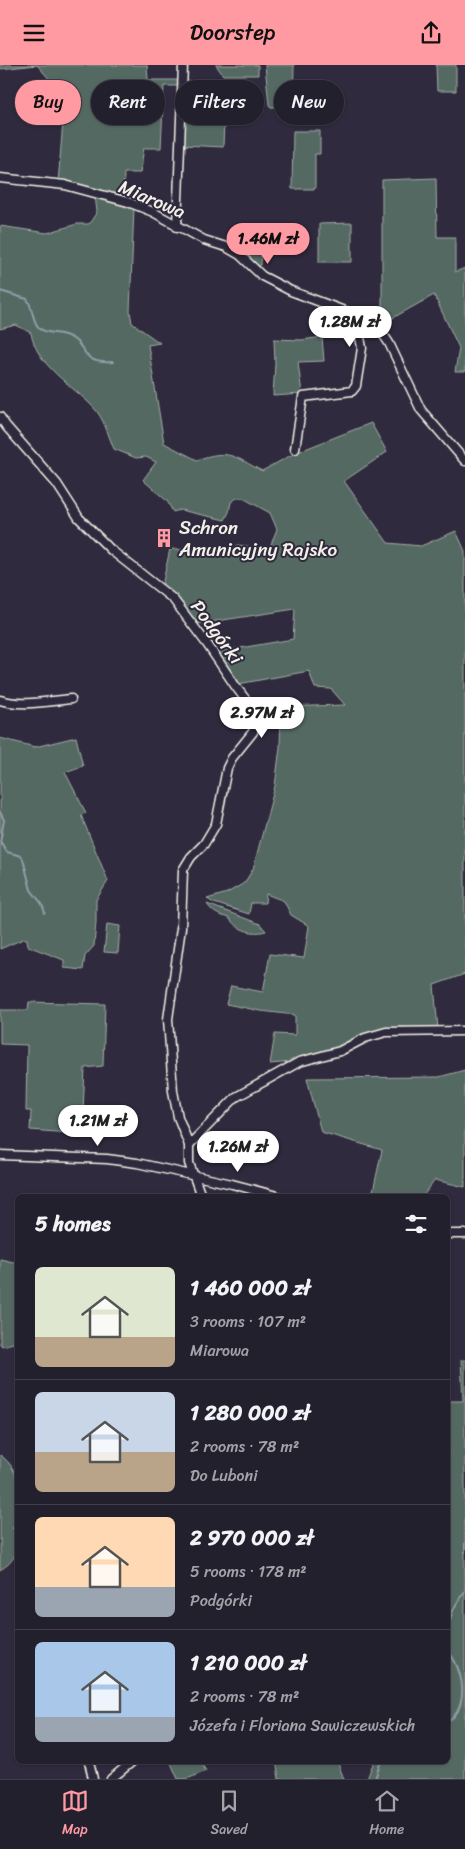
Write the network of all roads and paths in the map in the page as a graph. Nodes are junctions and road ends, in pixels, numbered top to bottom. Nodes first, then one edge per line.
1 (183, 65) edge
2 (0, 178) edge
3 (177, 227) junction
4 (368, 322) junction
5 (0, 417) edge
6 (295, 449) dead end
7 (465, 461) edge
8 (71, 699) dead end
9 (0, 700) edge
10 (465, 1031) edge
11 (189, 1145) junction
12 (0, 1155) edge
13 (193, 1175) junction
14 (200, 1194) edge
15 (270, 1194) edge
16 (450, 1234) edge
17 (465, 1234) edge
18 (90, 1764) edge
19 (128, 1764) edge
20 (93, 1779) edge
21 (111, 1779) edge

1 - 3 street
2 - 3 street, Miarowa
3 - 4 street, Miarowa
4 - 6 street
4 - 7 street, Miarowa
5 - 11 street, Podgórki
8 - 9 street
10 - 11 street
11 - 13 street, Podgórki
12 - 13 street
13 - 14 street, Podgórki
13 - 15 street
16 - 17 street
18 - 20 street
19 - 21 street

